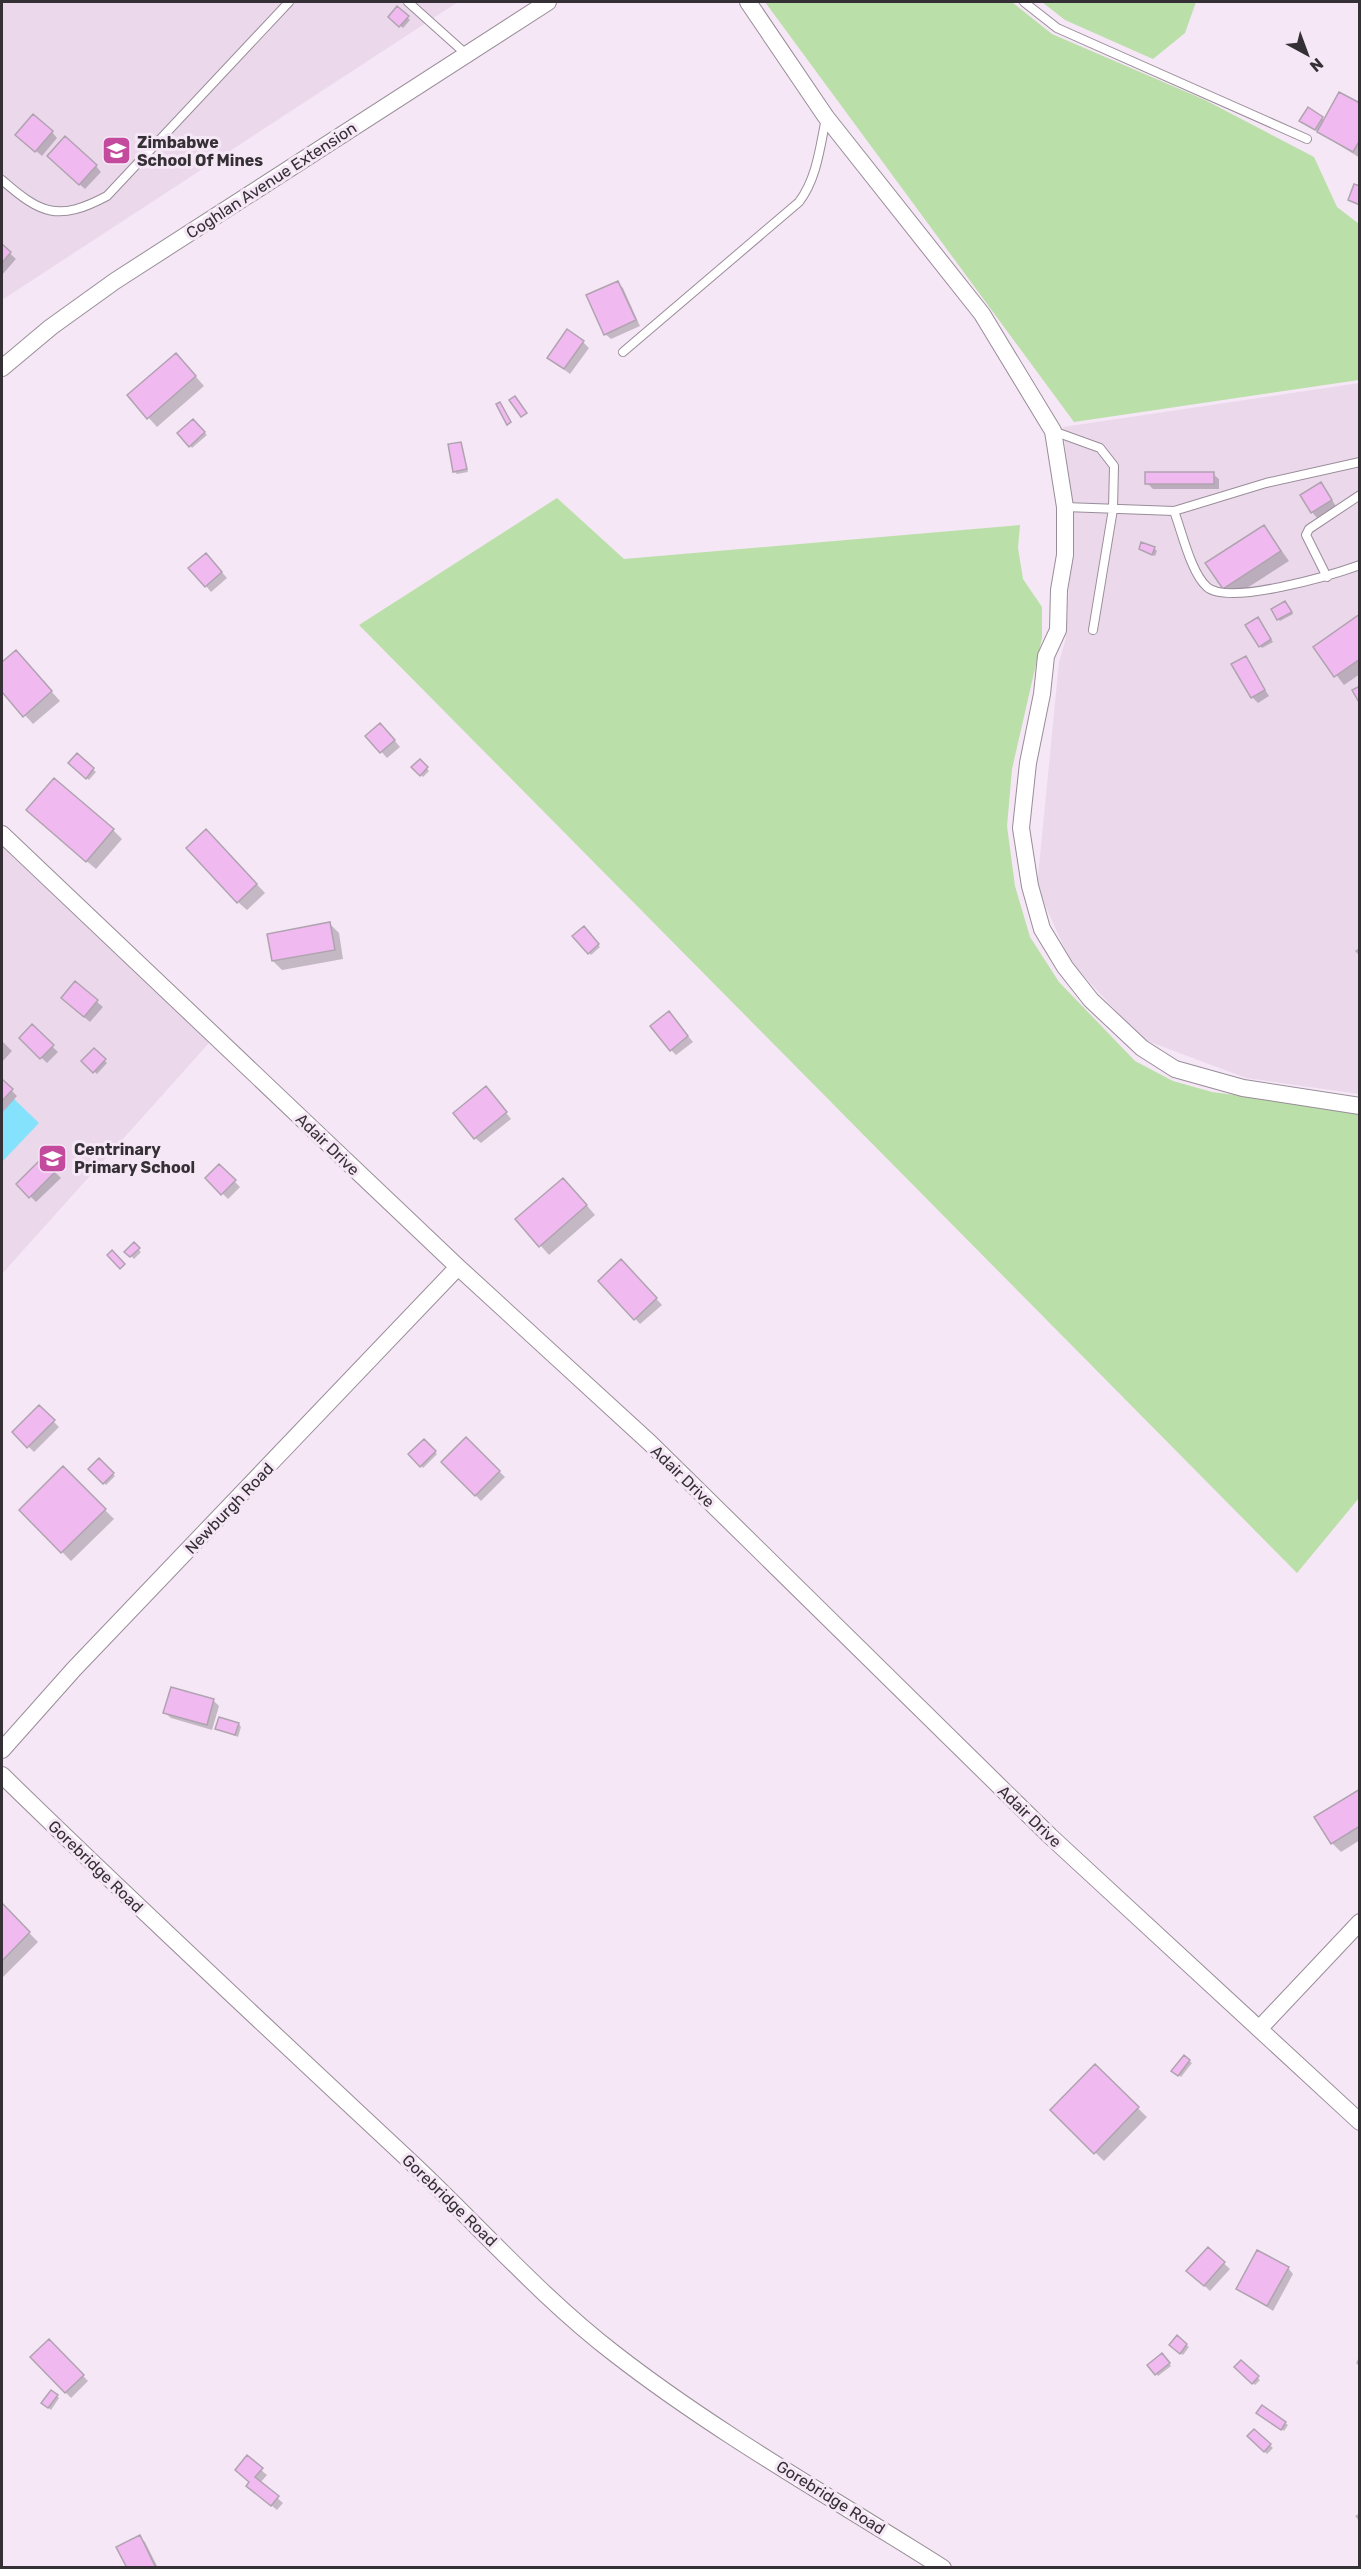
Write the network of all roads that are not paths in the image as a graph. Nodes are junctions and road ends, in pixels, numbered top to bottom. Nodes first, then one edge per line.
1 (289, 2) edge
2 (408, 2) edge
3 (548, 2) edge
4 (748, 2) edge
5 (1024, 2) edge
6 (466, 54) junction
7 (826, 117) junction
8 (1307, 139) dead end
9 (2, 180) edge
10 (623, 352) dead end
11 (2, 368) edge
12 (1053, 431) junction
13 (1359, 462) edge
14 (1359, 495) edge
15 (1065, 507) junction
16 (1113, 509) junction
17 (1174, 511) junction
18 (1359, 565) edge
19 (1327, 577) junction
20 (1093, 630) dead end
21 (2, 834) edge
22 (1359, 1106) edge
23 (458, 1267) junction
24 (2, 1750) edge
25 (2, 1774) edge
26 (1359, 1923) edge
27 (1259, 2029) junction
28 (1359, 2122) edge
29 (943, 2568) edge

1 - 9 lane
2 - 6 lane
3 - 6 street, Coghlan Avenue Extension
4 - 7 street
5 - 8 lane
6 - 11 street, Coghlan Avenue Extension
7 - 10 lane
7 - 12 street
12 - 15 street
12 - 16 lane
13 - 17 lane
14 - 19 lane
15 - 16 lane
15 - 22 street
16 - 17 lane
16 - 20 lane
17 - 19 lane
18 - 19 lane
21 - 23 street, Adair Drive
23 - 24 street, Newburgh Road
23 - 27 street, Adair Drive
25 - 29 street, Gorebridge Road
26 - 27 street
27 - 28 street, Adair Drive

